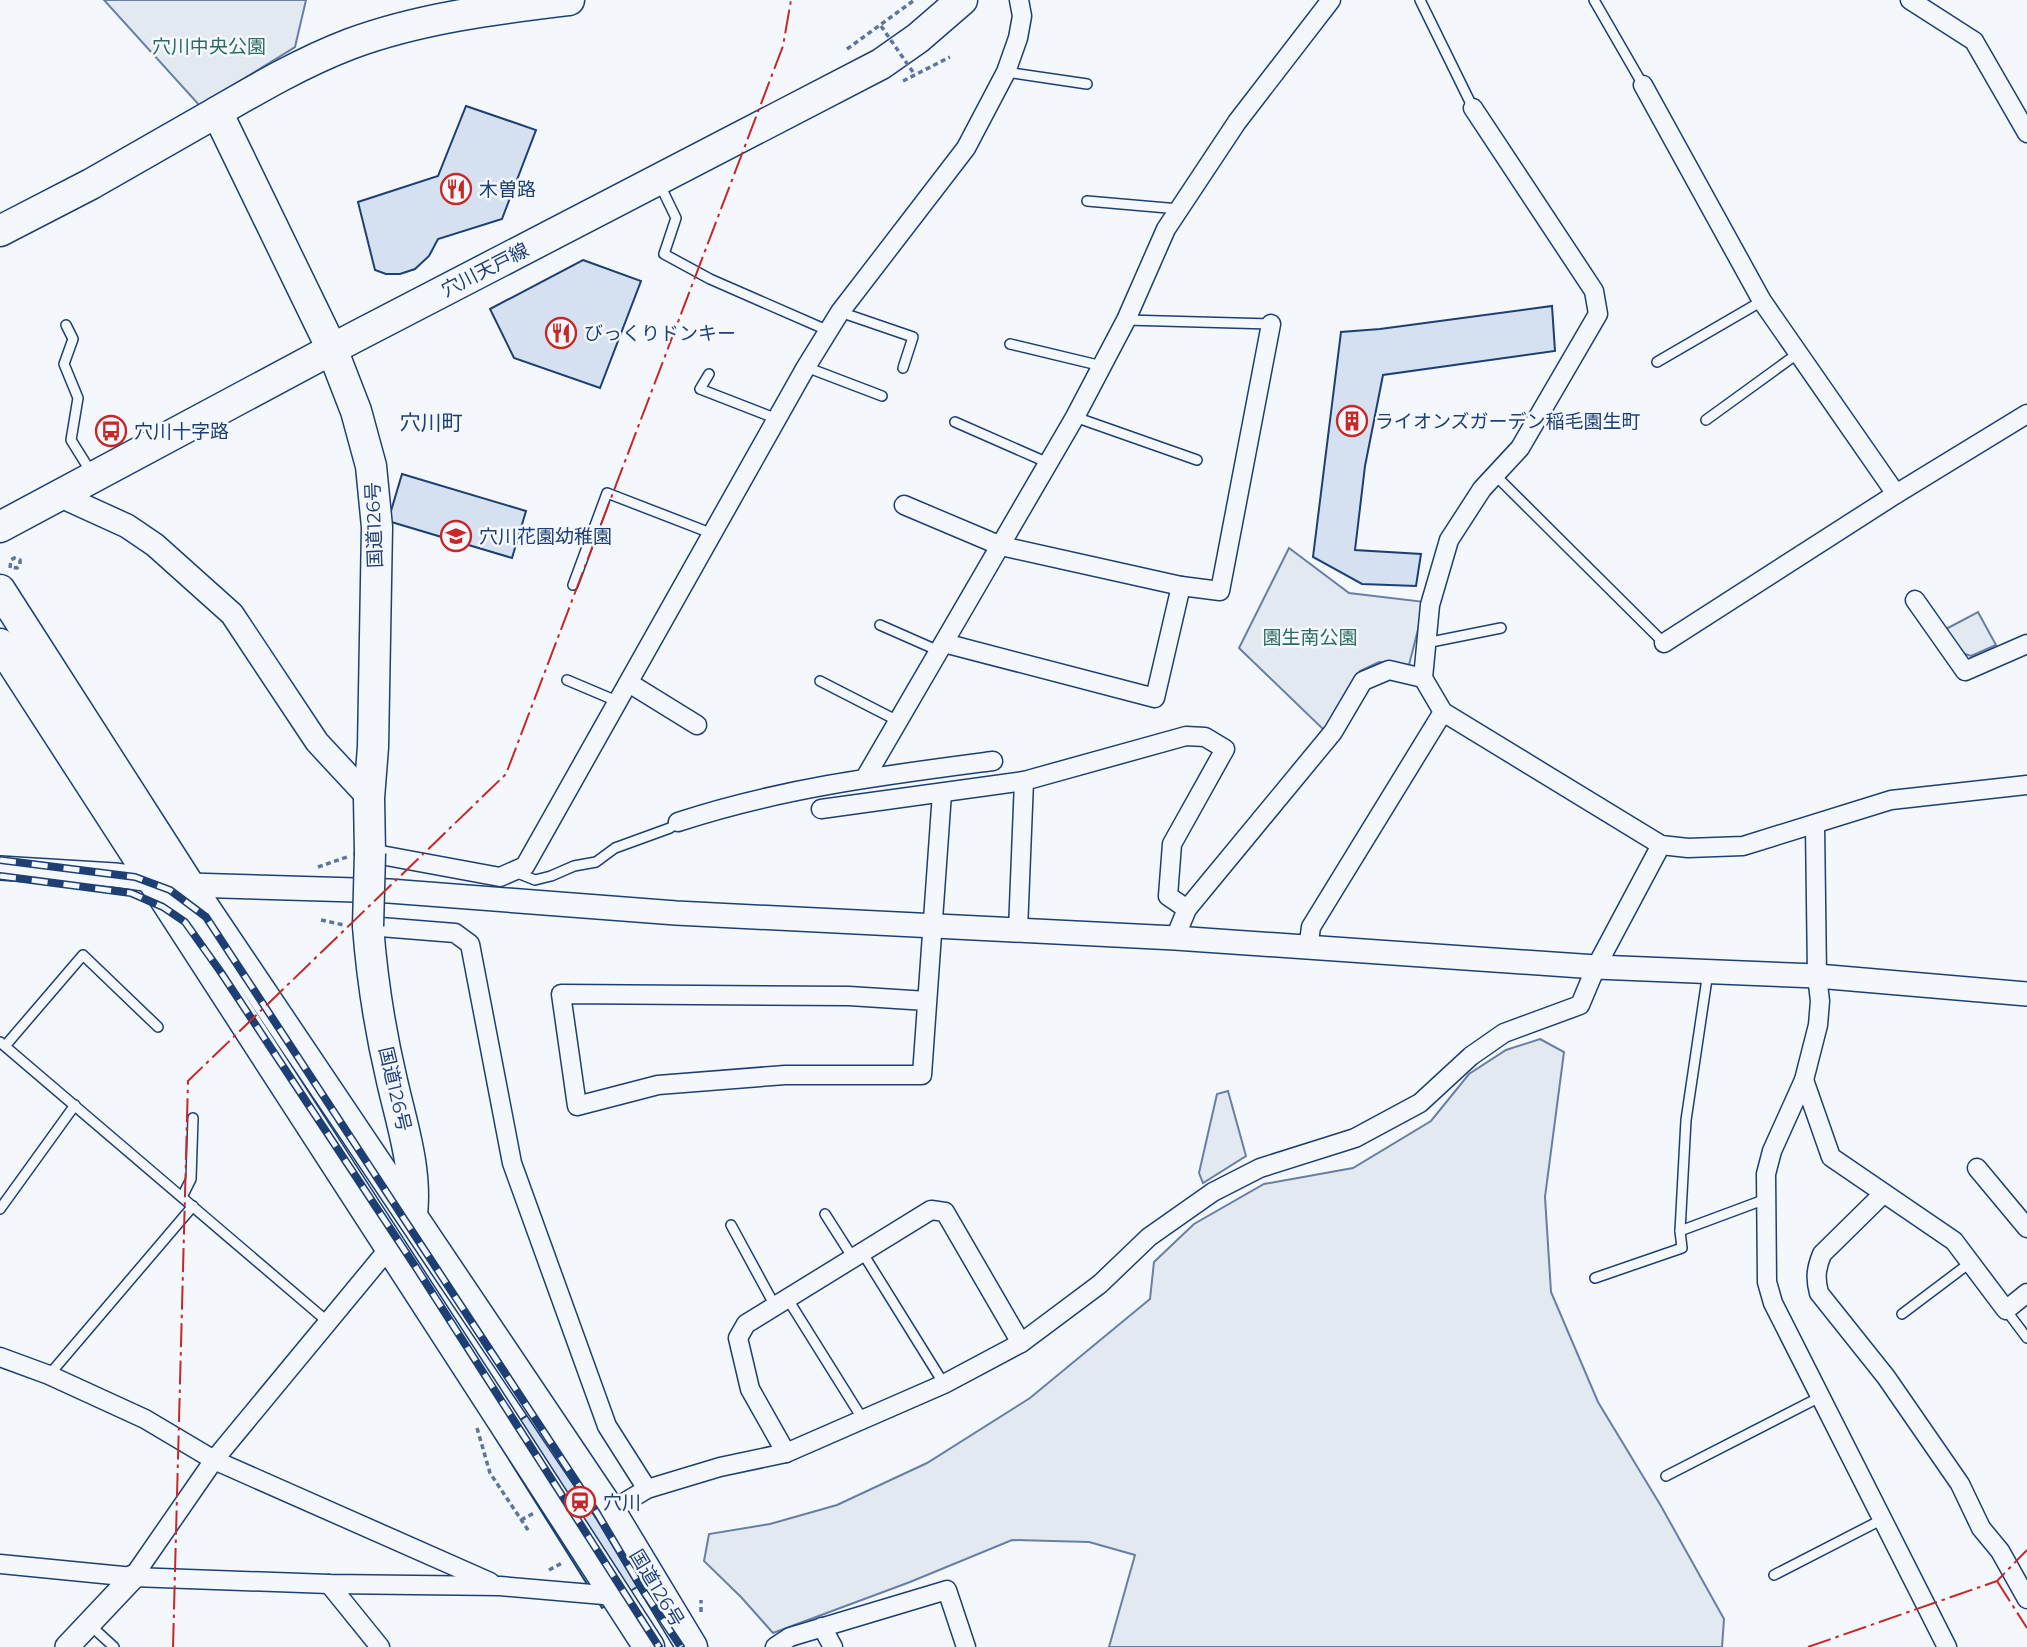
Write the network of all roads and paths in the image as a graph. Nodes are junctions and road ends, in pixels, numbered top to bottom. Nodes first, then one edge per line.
1 (569, 0) edge
2 (962, 0) edge
3 (1019, 0) edge
4 (1331, 0) edge
5 (1420, 0) edge
6 (1594, 0) edge
7 (1910, 0) edge
8 (913, 1) edge
9 (881, 26) junction
10 (847, 49) dead end
11 (950, 57) dead end
12 (1006, 72) junction
13 (915, 75) junction
14 (902, 82) dead end
15 (1087, 85) dead end
16 (1643, 85) joint
17 (1473, 108) joint
18 (217, 112) junction
19 (2027, 133) edge
20 (657, 180) junction
21 (1087, 201) dead end
22 (1179, 209) junction
23 (0, 231) edge
24 (1762, 302) junction
25 (840, 312) junction
26 (1126, 320) junction
27 (1271, 324) joint
28 (66, 325) dead end
29 (829, 331) junction
30 (1010, 344) dead end
31 (332, 349) junction
32 (1797, 354) junction
33 (1657, 362) dead end
34 (1101, 366) junction
35 (806, 367) junction
36 (903, 368) dead end
37 (709, 374) dead end
38 (881, 396) dead end
39 (2027, 414) edge
40 (1075, 416) junction
41 (779, 419) junction
42 (1706, 421) dead end
43 (955, 422) dead end
44 (1197, 460) dead end
45 (1046, 462) junction
46 (1495, 475) junction
47 (94, 477) junction
48 (1896, 494) junction
49 (59, 495) junction
50 (904, 505) dead end
51 (0, 527) edge
52 (714, 534) junction
53 (1001, 546) junction
54 (7, 576) edge
55 (573, 585) dead end
56 (1181, 586) junction
57 (1915, 600) dead end
58 (880, 625) dead end
59 (1501, 628) dead end
60 (1426, 643) junction
61 (1664, 643) joint
62 (0, 644) edge
63 (2027, 644) edge
64 (941, 647) junction
65 (1423, 678) junction
66 (567, 680) dead end
67 (820, 681) dead end
68 (629, 683) junction
69 (619, 702) junction
70 (1443, 712) junction
71 (898, 720) junction
72 (697, 724) dead end
73 (993, 761) dead end
74 (865, 778) junction
75 (1024, 781) junction
76 (2027, 785) edge
77 (942, 793) junction
78 (369, 798) junction
79 (821, 809) dead end
80 (678, 822) joint
81 (1815, 825) junction
82 (1661, 845) junction
83 (364, 853) junction
84 (0, 868) edge
85 (310, 870) dead end
86 (513, 871) junction
87 (156, 882) junction
88 (188, 885) junction
89 (1187, 909) junction
90 (321, 920) dead end
91 (361, 926) junction
92 (932, 927) junction
93 (1017, 930) junction
94 (1175, 938) junction
95 (1308, 949) junction
96 (1596, 967) junction
97 (1709, 970) junction
98 (1817, 976) junction
99 (2027, 994) edge
100 (927, 1000) junction
101 (158, 1027) dead end
102 (2, 1044) edge
103 (1804, 1080) junction
104 (75, 1104) junction
105 (193, 1118) dead end
106 (1977, 1168) dead end
107 (1883, 1194) junction
108 (182, 1197) junction
109 (1766, 1199) junction
110 (193, 1206) junction
111 (0, 1209) edge
112 (412, 1214) junction
113 (825, 1214) dead end
114 (731, 1226) dead end
115 (2027, 1228) edge
116 (1680, 1231) junction
117 (390, 1247) junction
118 (857, 1255) junction
119 (1971, 1262) junction
120 (1595, 1278) dead end
121 (2027, 1293) edge
122 (781, 1302) junction
123 (2006, 1310) junction
124 (1902, 1314) dead end
125 (328, 1322) junction
126 (2027, 1338) edge
127 (1021, 1343) junction
128 (0, 1357) edge
129 (49, 1375) junction
130 (944, 1384) junction
131 (1821, 1396) junction
132 (862, 1418) junction
133 (475, 1421) dead end
134 (786, 1453) junction
135 (214, 1460) junction
136 (1665, 1476) dead end
137 (647, 1489) junction
138 (610, 1510) junction
139 (1883, 1519) junction
140 (521, 1520) junction
141 (542, 1521) dead end
142 (530, 1533) dead end
143 (568, 1560) dead end
144 (0, 1564) edge
145 (542, 1574) dead end
146 (1774, 1575) dead end
147 (133, 1577) junction
148 (329, 1584) junction
149 (500, 1586) junction
150 (2024, 1587) edge
151 (615, 1596) junction
152 (88, 1624) junction
153 (822, 1627) junction
154 (67, 1647) edge
155 (114, 1647) edge
156 (380, 1647) edge
157 (649, 1647) edge
158 (692, 1647) edge
159 (775, 1647) edge
160 (833, 1647) edge
161 (966, 1647) edge
162 (1947, 1647) edge

1 - 18 main road
2 - 20 main road, 穴川天戸線
3 - 12 street
4 - 22 street
5 - 17 lane
6 - 16 lane
7 - 19 street
8 - 9 path
9 - 10 path
9 - 13 path, bridge
11 - 13 path
12 - 15 lane
12 - 25 street
13 - 14 path
16 - 24 street
17 - 46 street
18 - 23 main road
18 - 31 main road, 国道126号
20 - 29 lane
20 - 31 main road, 穴川天戸線
21 - 22 lane
22 - 26 street
24 - 32 street
24 - 33 lane
25 - 29 street
25 - 36 lane
26 - 27 lane
26 - 34 street
27 - 56 street
28 - 47 lane
29 - 35 street
30 - 34 lane
31 - 47 main road, 穴川天戸線
31 - 78 main road, 国道126号
32 - 42 lane
32 - 48 street
34 - 40 street
35 - 38 lane
35 - 41 street
37 - 41 lane
39 - 48 street
40 - 44 lane
40 - 45 street
41 - 52 street
43 - 45 lane
45 - 53 street
46 - 60 street
46 - 61 lane
47 - 49 main road, 穴川天戸線
48 - 61 street
49 - 51 main road, 穴川天戸線
49 - 78 street
50 - 53 street
52 - 55 lane
52 - 68 street
53 - 56 street
53 - 64 street
54 - 88 main road, 国道126号
56 - 64 street
57 - 63 street
58 - 64 lane
59 - 60 lane
60 - 65 street
62 - 87 main road, 国道126号
64 - 71 street
65 - 70 street
65 - 89 street
66 - 69 lane
67 - 71 lane
68 - 69 street
68 - 72 street
69 - 86 street
70 - 82 street
70 - 95 street
71 - 74 street
73 - 74 street
74 - 80 street
75 - 77 street
75 - 89 street
75 - 93 street
76 - 81 street
77 - 79 street
77 - 92 street
78 - 83 main road, 国道126号
80 - 86 lane
81 - 82 street
81 - 98 street
82 - 96 street
83 - 85 path
83 - 86 street
83 - 91 main road, 国道126号, bridge
84 - 87 street
87 - 88 street
87 - 117 main road, 国道126号
88 - 92 street
88 - 112 main road, 国道126号
89 - 94 street
90 - 91 path
91 - 112 main road, 国道126号
91 - 137 street
92 - 93 street
92 - 100 street
93 - 94 street
94 - 95 street
95 - 96 street
96 - 97 street
96 - 127 street
97 - 98 street
97 - 116 lane
98 - 99 street
98 - 103 street
100 - 100 street
101 - 102 lane
102 - 104 lane
103 - 107 street
103 - 109 street
104 - 108 lane
104 - 111 lane
105 - 108 lane
106 - 115 street
107 - 119 street
107 - 150 street
108 - 110 lane
109 - 116 lane
109 - 131 street
110 - 125 lane
110 - 129 lane
112 - 138 main road, 国道126号
113 - 118 lane
114 - 122 lane
116 - 120 lane
117 - 125 street
117 - 151 main road, 国道126号
118 - 122 street
118 - 127 street
118 - 130 lane
119 - 123 street
119 - 124 lane
121 - 123 street
122 - 132 lane
122 - 134 street
123 - 126 lane
125 - 135 street
127 - 130 street
128 - 129 street
129 - 135 street
130 - 132 street
131 - 136 lane
131 - 139 street
132 - 134 street
133 - 140 path
134 - 137 street
135 - 147 street
135 - 149 street
137 - 138 street
138 - 158 main road, 国道126号
139 - 146 lane
139 - 162 street
140 - 141 path
140 - 142 path
143 - 145 path
144 - 147 street
147 - 148 street
147 - 152 street
148 - 149 street
148 - 156 street
149 - 151 street
151 - 157 main road, 国道126号
152 - 154 street
152 - 155 lane
153 - 159 street
153 - 160 street
153 - 161 street

